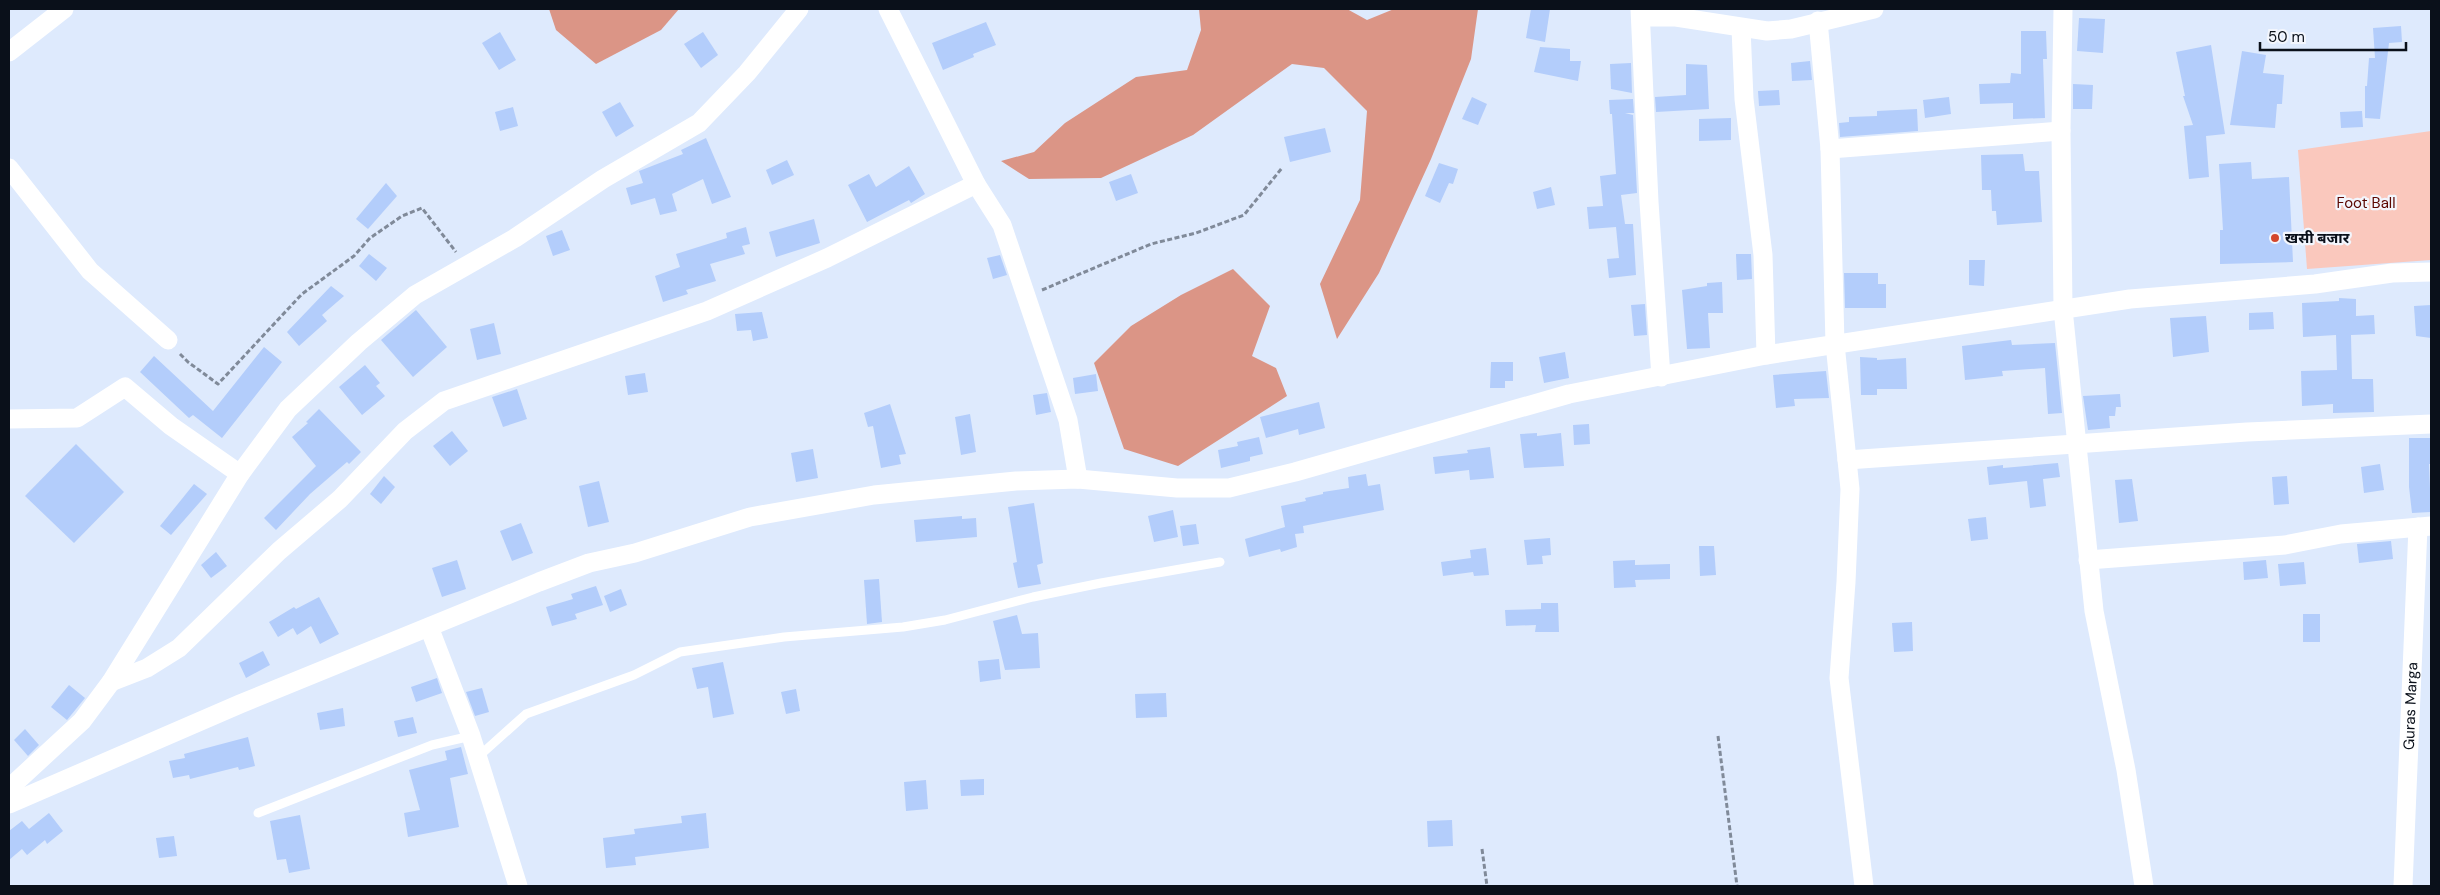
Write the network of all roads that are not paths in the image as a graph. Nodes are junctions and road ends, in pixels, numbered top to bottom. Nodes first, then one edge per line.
1 (64, 9) edge
2 (799, 9) edge
3 (888, 9) edge
4 (1874, 9) edge
5 (2063, 9) edge
6 (1641, 13) edge
7 (1818, 21) junction
8 (1741, 28) junction
9 (9, 52) edge
10 (2061, 131) junction
11 (1830, 149) junction
12 (9, 168) edge
13 (976, 184) junction
14 (2431, 272) edge
15 (2062, 309) junction
16 (168, 340) road end
17 (1835, 344) junction
18 (1766, 355) junction
19 (1661, 377) junction
20 (9, 419) edge
21 (2431, 424) edge
22 (2075, 444) junction
23 (1847, 460) junction
24 (240, 474) junction
25 (1078, 479) junction
26 (2424, 527) edge
27 (2088, 560) junction
28 (1220, 562) dead end
29 (429, 627) junction
30 (111, 682) junction
31 (471, 736) junction
32 (478, 757) junction
33 (9, 797) edge
34 (9, 804) edge
35 (258, 813) dead end
36 (518, 886) edge
37 (1864, 886) edge
38 (2144, 886) edge
39 (2403, 886) edge

1 - 9 street
2 - 24 street
3 - 13 street
4 - 7 street
5 - 10 street
6 - 8 street
6 - 19 street
7 - 8 street
7 - 11 street
8 - 18 street
10 - 11 street
10 - 15 street
11 - 17 street
12 - 16 street
13 - 25 street
13 - 30 street
14 - 15 street
15 - 17 street
15 - 22 street
17 - 18 street
17 - 23 street
18 - 19 street
19 - 25 street
20 - 24 street
21 - 22 street
22 - 23 street
22 - 27 street
23 - 37 street
24 - 30 street
25 - 29 street
26 - 27 street
26 - 39 street, Guras Marga
27 - 38 street
28 - 32 lane
29 - 31 street
29 - 34 street
30 - 33 street
31 - 32 street
31 - 35 lane
32 - 36 street

